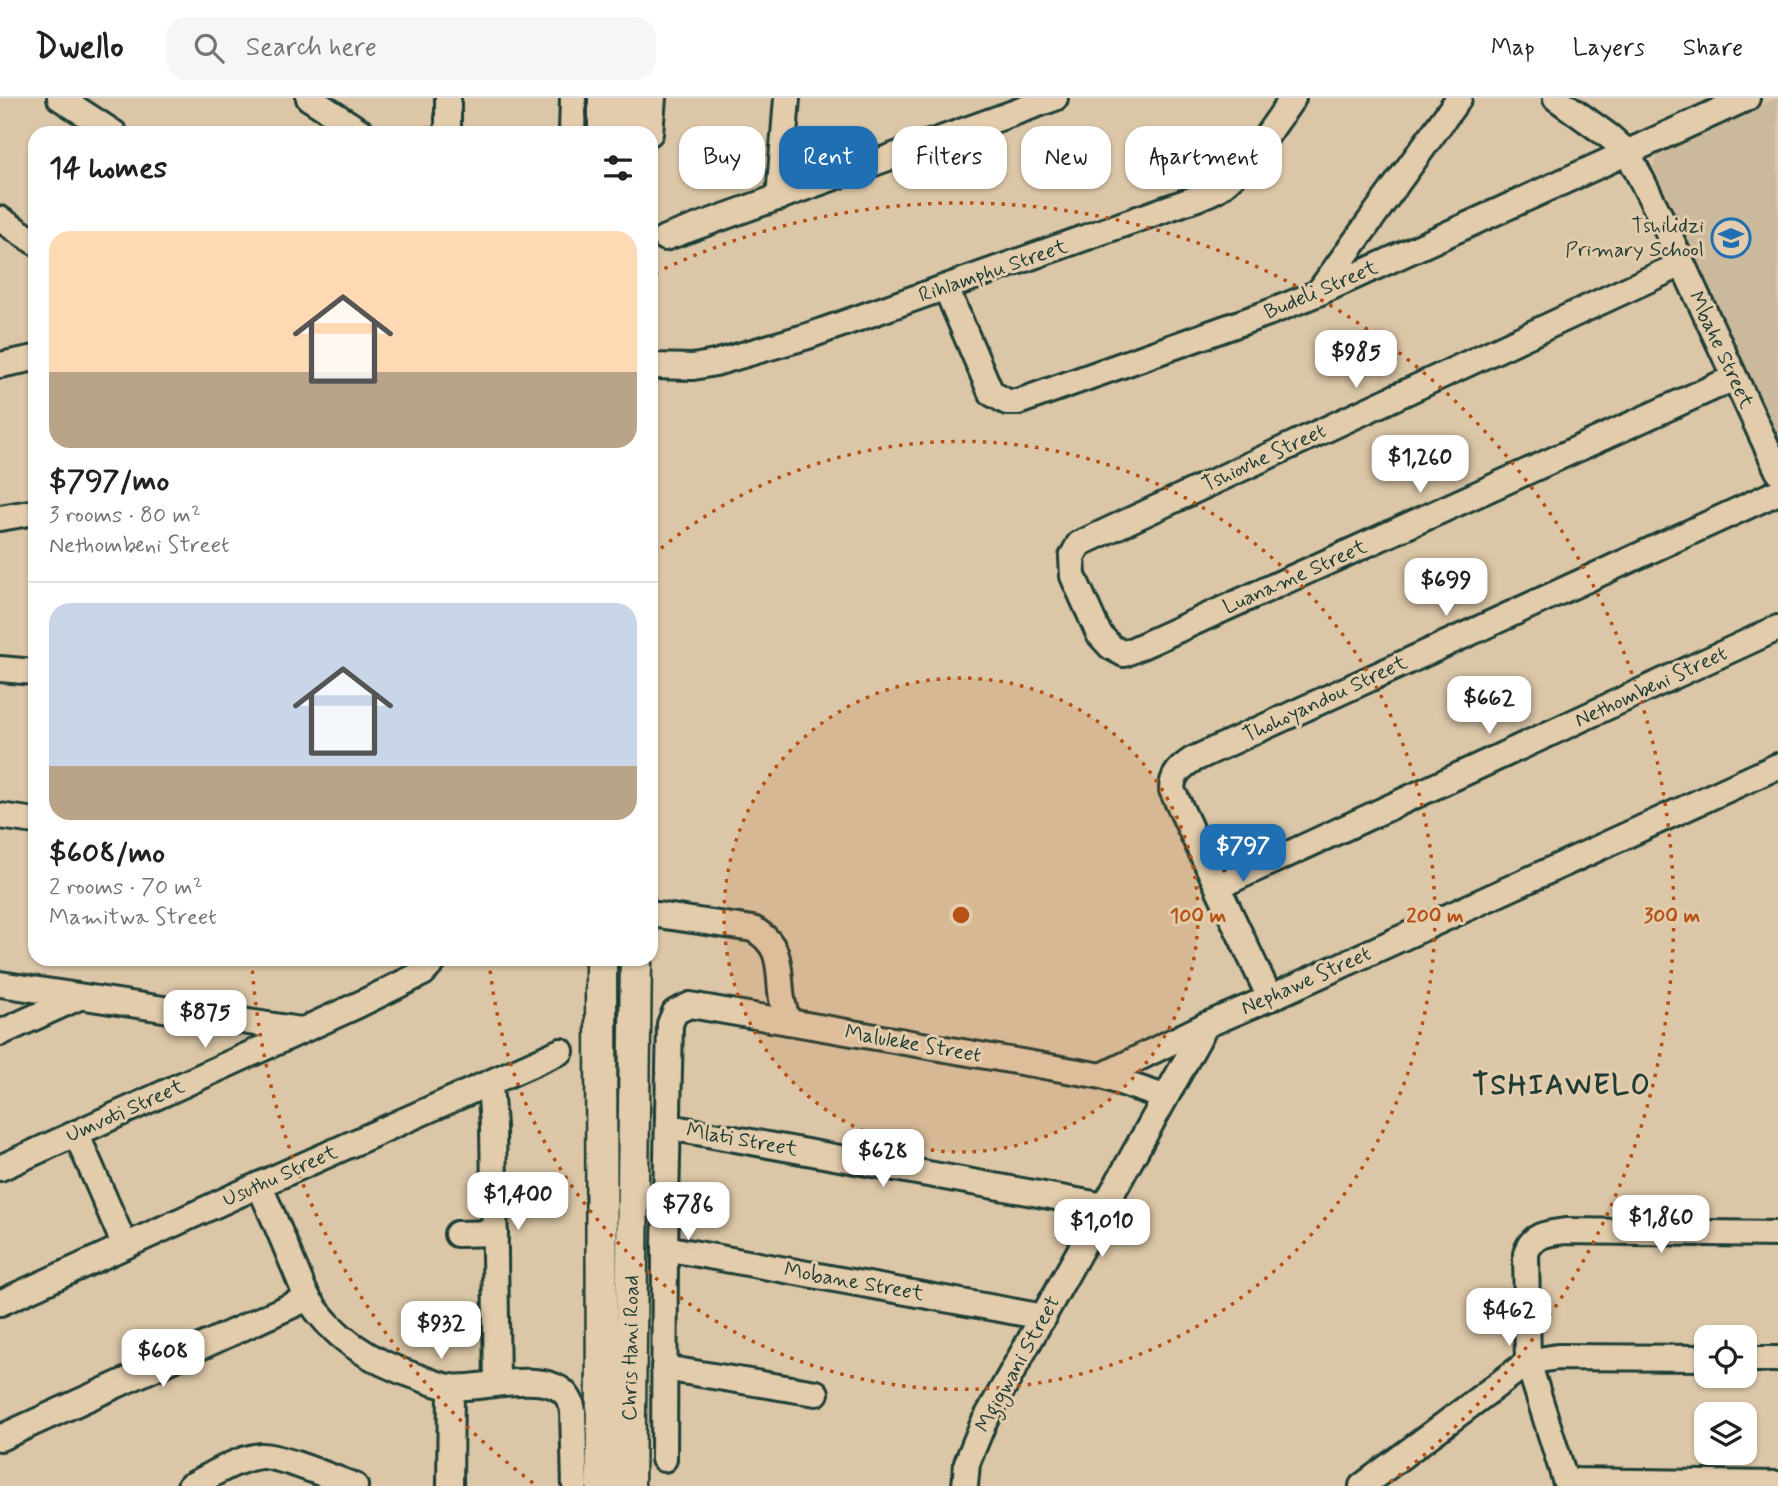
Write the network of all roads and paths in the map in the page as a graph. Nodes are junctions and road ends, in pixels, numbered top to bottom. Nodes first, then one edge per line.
1 (60, 98) edge
2 (309, 98) edge
3 (448, 98) edge
4 (573, 98) edge
5 (604, 98) edge
6 (630, 98) edge
7 (653, 98) edge
8 (787, 98) edge
9 (1055, 98) edge
10 (1293, 98) edge
11 (1459, 98) edge
12 (1556, 98) edge
13 (1747, 98) edge
14 (103, 126) edge
15 (352, 126) edge
16 (448, 126) edge
17 (572, 126) edge
18 (604, 126) edge
19 (630, 126) edge
20 (651, 126) edge
21 (1628, 153) junction
22 (779, 198) junction
23 (0, 219) edge
24 (28, 237) edge
25 (665, 239) dead end
26 (1682, 264) junction
27 (946, 288) junction
28 (1318, 293) junction
29 (28, 359) edge
30 (0, 365) edge
31 (658, 366) edge
32 (1734, 378) junction
33 (1778, 471) edge
34 (1778, 492) edge
35 (28, 513) edge
36 (0, 519) edge
37 (1778, 628) edge
38 (1124, 654) joint
39 (0, 669) edge
40 (28, 671) edge
41 (1778, 766) edge
42 (0, 816) edge
43 (28, 820) edge
44 (1219, 886) junction
45 (658, 915) edge
46 (430, 966) edge
47 (601, 966) edge
48 (636, 966) edge
49 (0, 984) edge
50 (79, 997) junction
51 (1270, 998) junction
52 (789, 1022) junction
53 (1206, 1025) junction
54 (301, 1030) junction
55 (0, 1033) edge
56 (561, 1051) dead end
57 (1102, 1076) junction
58 (490, 1084) junction
59 (1164, 1097) junction
60 (669, 1127) junction
61 (76, 1133) junction
62 (0, 1168) edge
63 (259, 1185) junction
64 (1105, 1206) junction
65 (495, 1233) junction
66 (457, 1234) dead end
67 (1778, 1234) edge
68 (125, 1246) junction
69 (665, 1248) junction
70 (308, 1298) junction
71 (0, 1303) edge
72 (1044, 1317) junction
73 (1694, 1358) edge
74 (1757, 1359) edge
75 (1778, 1359) edge
76 (1528, 1362) junction
77 (664, 1368) junction
78 (497, 1382) junction
79 (450, 1387) junction
80 (816, 1393) dead end
81 (0, 1438) edge
82 (664, 1459) dead end
83 (1567, 1483) edge
84 (1778, 1484) edge
85 (348, 1485) edge
86 (190, 1486) edge
87 (450, 1486) edge
88 (575, 1486) edge
89 (602, 1486) edge
90 (629, 1486) edge
91 (965, 1486) edge
92 (1362, 1486) edge

1 - 14 street
2 - 15 street
3 - 16 street
4 - 17 street
5 - 18 main road
6 - 19 main road
7 - 20 street
8 - 22 street
9 - 22 street
10 - 27 street, Rihlamphu Street
11 - 28 street
12 - 21 street
13 - 21 street, Budeli Street
21 - 26 street, Mbahe Street
21 - 28 street, Budeli Street
22 - 25 street
23 - 24 street
26 - 32 street, Mbahe Street
26 - 38 street, Tshiovhe Street
27 - 28 street, Budeli Street
27 - 31 street, Rihlamphu Street
29 - 30 street
32 - 33 street, Mbahe Street
32 - 38 street, Luaname Street
34 - 44 street, Thohoyandou Street
35 - 36 street
37 - 44 street, Nethombeni Street
39 - 40 street
41 - 51 street, Nephawe Street
42 - 43 street
44 - 51 street, Thohoyandou Street
45 - 52 street
46 - 54 street, Umvoti Street
47 - 89 main road, Chris Hani Road
48 - 90 main road, Chris Hani Road
49 - 50 street
50 - 54 street
50 - 55 street
51 - 53 street, Nephawe Street
52 - 57 street, Maluleke Street
52 - 60 street, Maluleke Street
53 - 57 street, Nephawe Street
53 - 59 street, Mgigwani Street
54 - 61 street, Umvoti Street
56 - 58 street, Usuthu Street
57 - 59 street, Maluleke Street
58 - 63 street, Usuthu Street
58 - 65 street
59 - 64 street, Mgigwani Street
60 - 64 street, Mlati Street
60 - 69 street
61 - 62 street, Umvoti Street
61 - 68 street
63 - 68 street, Usuthu Street
63 - 70 street
64 - 72 street, Mgigwani Street
65 - 66 street
65 - 78 street
67 - 76 street
68 - 71 street, Usuthu Street
69 - 72 street, Mobane Street
69 - 77 street
70 - 79 street
70 - 81 street
72 - 91 street, Mgigwani Street
73 - 76 street
74 - 75 street
76 - 83 street
76 - 92 street
77 - 80 street
77 - 82 street
78 - 79 street
78 - 88 street
79 - 87 street
83 - 84 street
85 - 86 street

